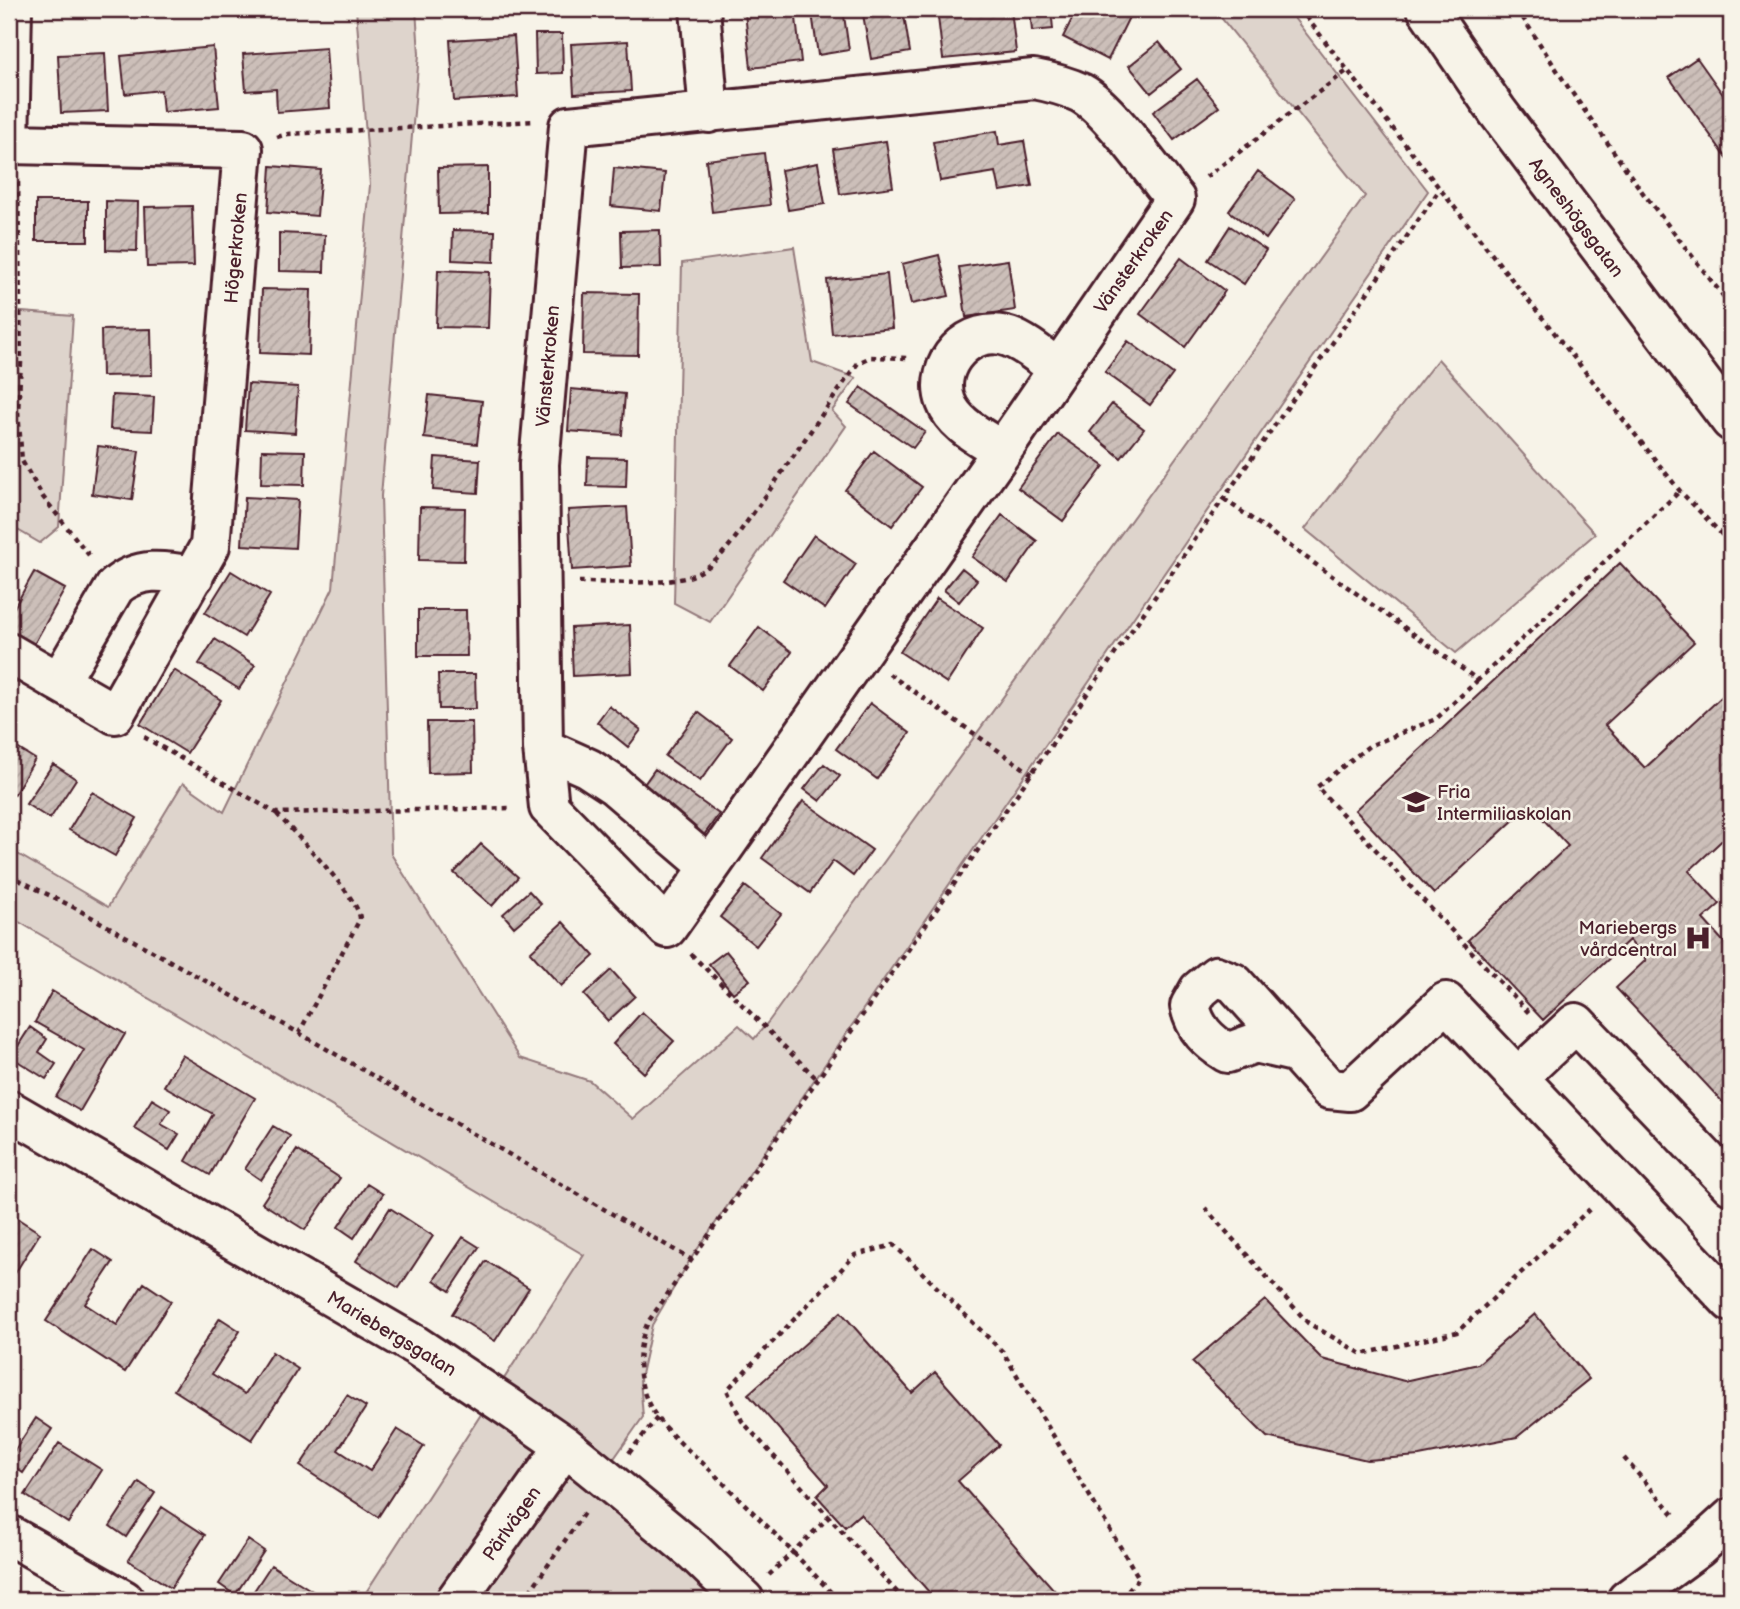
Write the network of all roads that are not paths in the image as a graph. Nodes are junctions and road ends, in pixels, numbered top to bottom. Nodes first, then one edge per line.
1 (12, 9) edge
2 (701, 9) edge
3 (1427, 9) edge
4 (709, 113) junction
5 (9, 144) edge
6 (1058, 369) junction
7 (1731, 421) edge
8 (1002, 451) junction
9 (194, 576) junction
10 (9, 653) edge
11 (59, 682) junction
12 (543, 748) junction
13 (710, 867) junction
14 (1294, 1052) dead end
15 (1518, 1077) junction
16 (9, 1110) edge
17 (1731, 1185) edge
18 (1731, 1302) edge
19 (565, 1446) junction
20 (1731, 1518) edge
21 (9, 1535) edge
22 (1613, 1593) edge
23 (124, 1600) edge
24 (456, 1600) edge
25 (744, 1600) edge

1 - 5 street
2 - 4 street
3 - 7 street, Agneshögsgatan
4 - 6 street, Vänsterkroken
4 - 12 street, Vänsterkroken
5 - 9 street, Högerkroken
6 - 8 street, Vänsterkroken
6 - 8 street
8 - 13 street, Vänsterkroken
9 - 11 street
9 - 11 street, Högerkroken
10 - 11 street
12 - 13 street
12 - 13 street, Vänsterkroken
14 - 15 street
15 - 17 street
15 - 18 street
16 - 19 street, Mariebergsgatan
19 - 24 street, Pärlvägen
19 - 25 street, Mariebergsgatan
20 - 22 street
21 - 23 street

